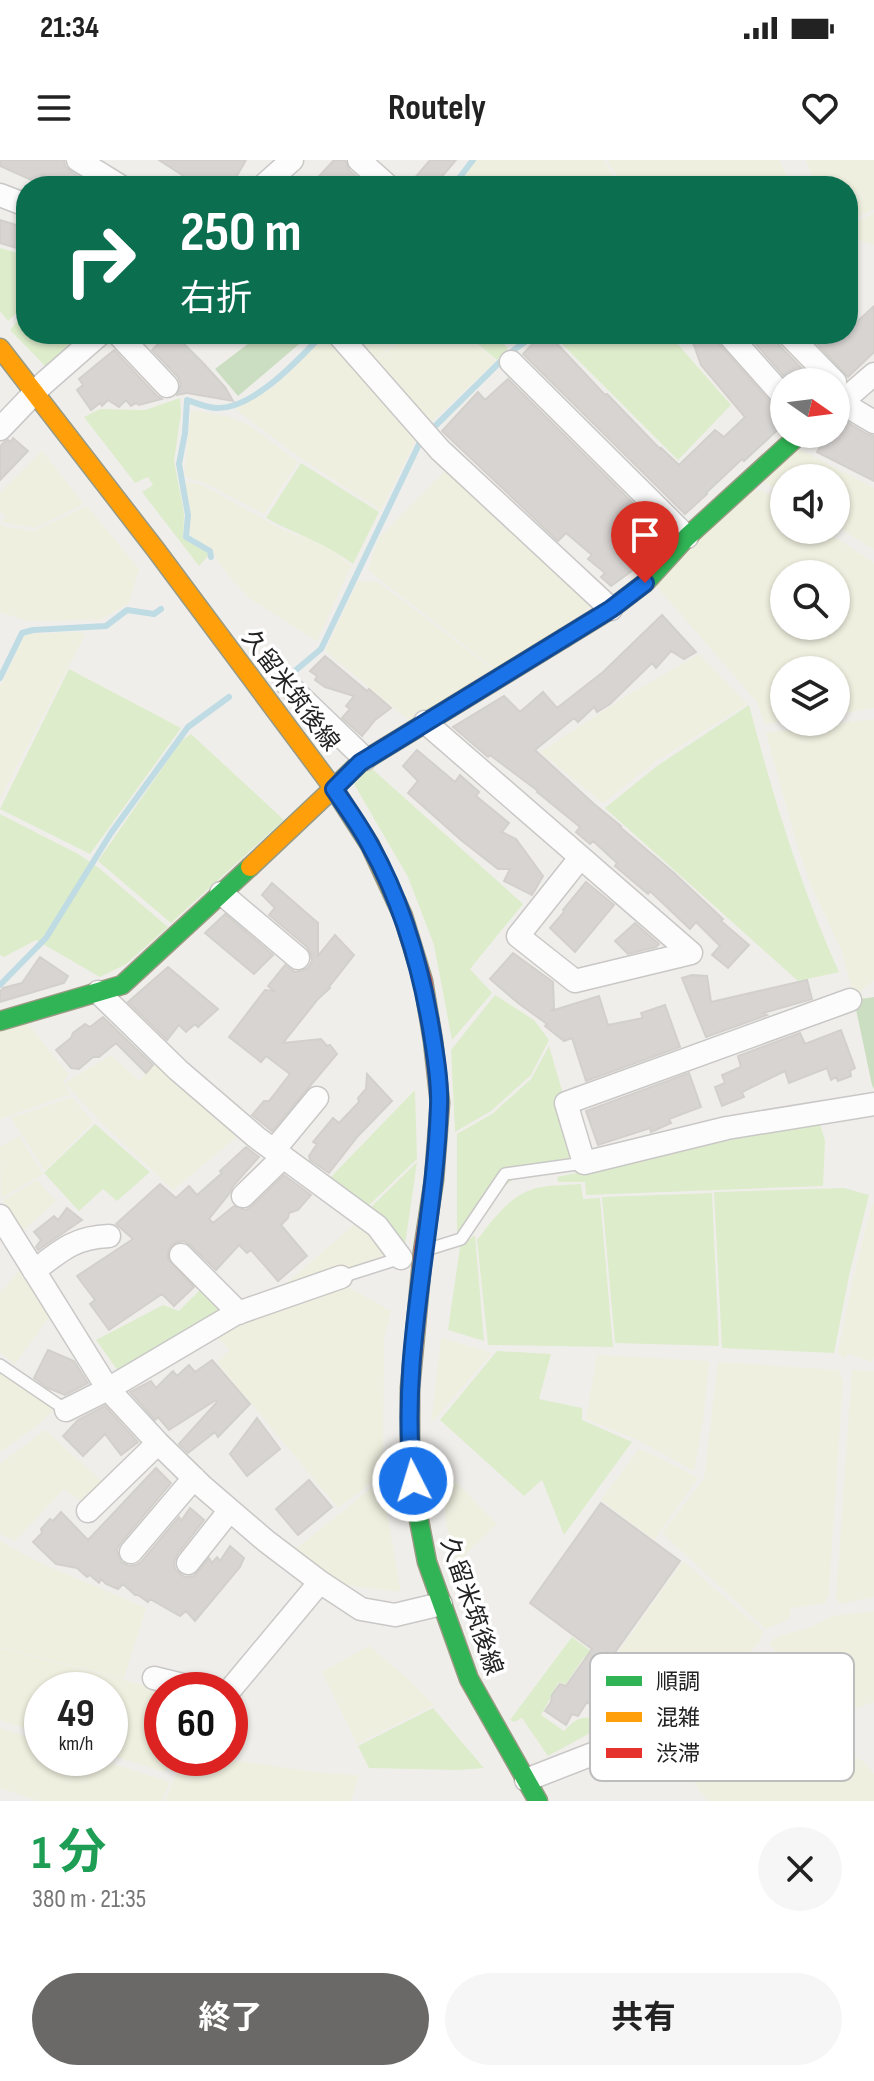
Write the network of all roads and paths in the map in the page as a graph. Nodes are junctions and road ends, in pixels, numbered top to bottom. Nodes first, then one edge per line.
1 (292, 160) edge
2 (359, 160) edge
3 (91, 163) edge
4 (107, 176) edge
5 (274, 176) edge
6 (377, 176) edge
7 (89, 344) edge
8 (127, 344) edge
9 (347, 344) edge
10 (737, 344) edge
11 (797, 344) edge
12 (0, 348) edge
13 (511, 362) dead end
14 (817, 368) edge
15 (874, 374) edge
16 (770, 381) edge
17 (167, 386) dead end
18 (850, 388) edge
19 (36, 392) junction
20 (850, 402) edge
21 (874, 422) edge
22 (0, 429) edge
23 (785, 448) edge
24 (687, 537) junction
25 (611, 609) junction
26 (285, 682) dead end
27 (425, 722) junction
28 (365, 759) junction
29 (334, 789) junction
30 (580, 858) junction
31 (221, 893) junction
32 (298, 958) dead end
33 (98, 992) junction
34 (850, 1000) dead end
35 (0, 1021) edge
36 (317, 1098) dead end
37 (874, 1104) edge
38 (278, 1154) junction
39 (584, 1163) junction
40 (243, 1196) dead end
41 (0, 1216) edge
42 (109, 1236) dead end
43 (423, 1251) junction
44 (181, 1255) dead end
45 (401, 1258) junction
46 (34, 1271) junction
47 (341, 1277) joint
48 (239, 1313) junction
49 (0, 1365) edge
50 (108, 1389) junction
51 (66, 1410) joint
52 (158, 1443) junction
53 (194, 1478) junction
54 (230, 1510) junction
55 (88, 1511) dead end
56 (131, 1552) dead end
57 (188, 1563) dead end
58 (320, 1582) junction
59 (441, 1604) junction
60 (245, 1672) edge
61 (590, 1755) edge
62 (526, 1780) junction
63 (538, 1801) edge

1 - 5 street
2 - 6 street
3 - 4 street
7 - 19 street
8 - 17 street
9 - 25 street
10 - 16 street
11 - 14 street
12 - 19 main road, 久留米筑後線
13 - 24 street
15 - 18 street
19 - 22 street
19 - 29 main road, 久留米筑後線
20 - 21 street
23 - 24 main road
24 - 25 main road
25 - 27 main road
26 - 28 street
27 - 28 main road
27 - 30 street
28 - 29 main road
29 - 31 main road
29 - 43 main road, 久留米筑後線
30 - 30 street
31 - 32 street
31 - 33 main road
33 - 35 main road
33 - 38 street
34 - 39 street
36 - 38 street
37 - 39 street
38 - 40 street
38 - 45 street
39 - 43 lane
41 - 46 street
42 - 46 street
43 - 45 lane
43 - 59 main road, 久留米筑後線
44 - 48 street
45 - 47 lane
46 - 50 street
47 - 48 street
48 - 50 street
49 - 51 lane
50 - 51 street
50 - 52 street
52 - 53 street
52 - 55 street
53 - 54 street
53 - 56 street
54 - 57 street
54 - 58 street
58 - 59 street
58 - 60 street
59 - 62 main road, 久留米筑後線
61 - 62 street
62 - 63 main road, 久留米筑後線

